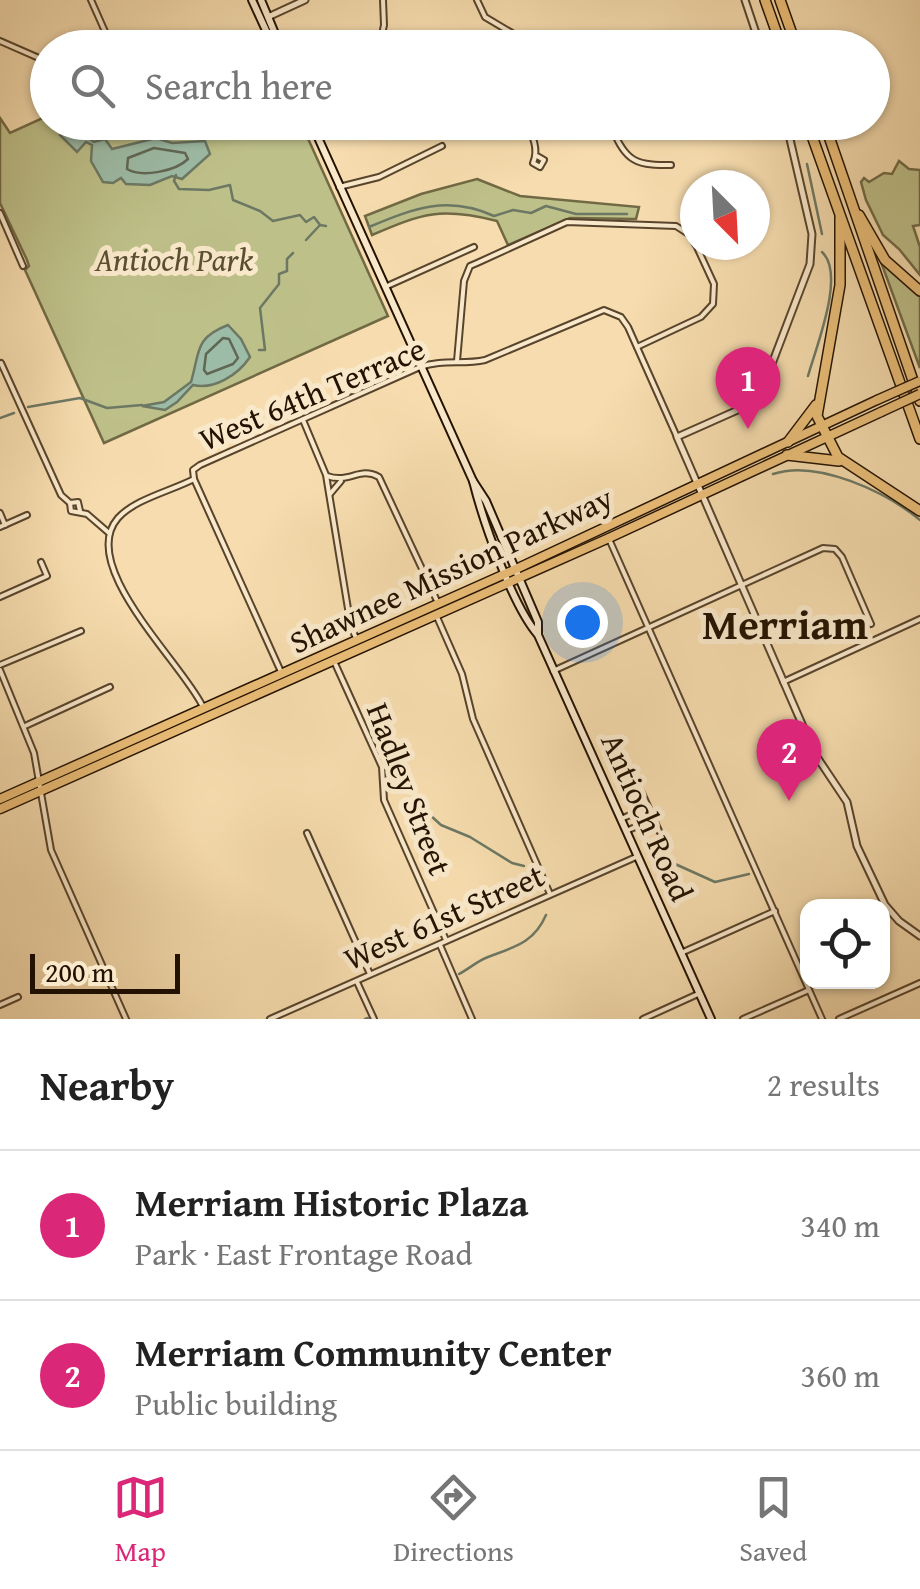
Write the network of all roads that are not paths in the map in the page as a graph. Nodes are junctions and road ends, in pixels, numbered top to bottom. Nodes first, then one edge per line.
1 (91, 0) edge
2 (252, 0) edge
3 (261, 0) edge
4 (305, 0) edge
5 (383, 0) edge
6 (478, 0) edge
7 (745, 0) edge
8 (765, 0) edge
9 (780, 0) edge
10 (265, 18) junction
11 (104, 30) edge
12 (270, 30) edge
13 (383, 30) edge
14 (507, 30) edge
15 (755, 30) edge
16 (776, 30) edge
17 (791, 30) edge
18 (0, 41) edge
19 (30, 54) edge
20 (318, 140) edge
21 (534, 140) edge
22 (619, 140) edge
23 (790, 140) edge
24 (813, 140) edge
25 (830, 140) edge
26 (442, 146) dead end
27 (537, 156) dead end
28 (671, 165) dead end
29 (339, 187) junction
30 (854, 209) junction
31 (0, 213) edge
32 (840, 218) junction
33 (680, 229) edge
34 (474, 247) dead end
35 (703, 260) edge
36 (23, 266) dead end
37 (385, 288) junction
38 (920, 290) edge
39 (637, 347) junction
40 (457, 361) junction
41 (1, 363) edge
42 (420, 367) junction
43 (920, 381) edge
44 (920, 398) edge
45 (817, 402) junction
46 (303, 420) junction
47 (821, 426) junction
48 (677, 437) junction
49 (826, 437) junction
50 (920, 439) edge
51 (788, 442) junction
52 (787, 455) junction
53 (846, 462) junction
54 (326, 475) junction
55 (194, 480) junction
56 (341, 480) junction
57 (472, 482) junction
58 (699, 490) junction
59 (330, 494) junction
60 (920, 510) edge
61 (0, 512) edge
62 (634, 514) junction
63 (27, 515) dead end
64 (3, 526) edge
65 (109, 533) junction
66 (609, 538) junction
67 (42, 562) dead end
68 (518, 573) junction
69 (508, 578) junction
70 (740, 586) junction
71 (0, 597) edge
72 (438, 604) junction
73 (436, 615) junction
74 (920, 619) edge
75 (871, 624) dead end
76 (649, 627) junction
77 (81, 630) dead end
78 (538, 635) junction
79 (357, 640) junction
80 (332, 658) junction
81 (0, 668) edge
82 (553, 671) junction
83 (285, 679) junction
84 (783, 682) junction
85 (110, 687) dead end
86 (206, 714) junction
87 (25, 726) junction
88 (40, 781) junction
89 (40, 792) junction
90 (642, 793) dead end
91 (0, 799) edge
92 (648, 807) junction
93 (0, 810) edge
94 (620, 819) junction
95 (654, 819) junction
96 (626, 831) junction
97 (658, 831) dead end
98 (307, 833) dead end
99 (637, 856) junction
100 (550, 894) junction
101 (775, 911) junction
102 (920, 936) edge
103 (446, 940) junction
104 (439, 944) junction
105 (681, 954) junction
106 (370, 974) junction
107 (357, 981) junction
108 (920, 983) edge
109 (810, 990) junction
110 (699, 994) junction
111 (18, 998) dead end
112 (0, 1006) edge
113 (126, 1019) edge
114 (270, 1019) edge
115 (374, 1019) edge
116 (472, 1019) edge
117 (644, 1019) edge
118 (710, 1019) edge
119 (743, 1019) edge
120 (822, 1019) edge
121 (839, 1019) edge

1 - 11 street
2 - 10 main road
3 - 10 main road
4 - 10 street
5 - 13 street
6 - 14 street
7 - 15 street
8 - 16 highway
9 - 17 highway
10 - 12 main road
18 - 19 street
20 - 29 main road, Antioch Road
21 - 27 street
22 - 28 street
23 - 48 street
24 - 32 highway
25 - 30 highway
26 - 29 street
29 - 37 main road, Antioch Road
30 - 38 highway
30 - 44 highway
31 - 36 street
32 - 45 highway
32 - 50 highway
33 - 40 street
34 - 37 street
35 - 39 street
37 - 42 main road, Antioch Road
39 - 40 street, West 64th Terrace
39 - 48 street
40 - 42 street, West 64th Terrace
41 - 65 street
42 - 46 street, West 64th Terrace
42 - 57 main road, Antioch Road
43 - 47 highway, Shawnee Mission Parkway, bridge
44 - 49 highway, Shawnee Mission Parkway, bridge
45 - 47 highway
45 - 51 highway
46 - 54 street
46 - 55 street, West 64th Terrace
47 - 49 highway
47 - 51 highway, Shawnee Mission Parkway
48 - 58 street
49 - 52 highway, Shawnee Mission Parkway
49 - 53 highway
51 - 58 highway, Shawnee Mission Parkway
52 - 53 highway
52 - 58 highway, Shawnee Mission Parkway
53 - 60 highway
54 - 56 street
54 - 59 street
55 - 65 street, West 64th Terrace
55 - 83 street
56 - 59 street
56 - 72 street
57 - 68 main road, Antioch Road
57 - 69 main road, Antioch Road
58 - 62 highway, Shawnee Mission Parkway
58 - 66 highway, Shawnee Mission Parkway
58 - 70 street
59 - 79 street
61 - 64 street
62 - 66 highway
62 - 68 highway, Shawnee Mission Parkway
63 - 64 street
65 - 86 street
66 - 68 highway, Shawnee Mission Parkway
66 - 76 street
67 - 71 street
68 - 69 highway, Shawnee Mission Parkway
68 - 78 main road, Antioch Road
69 - 72 highway, Shawnee Mission Parkway
69 - 73 highway, Shawnee Mission Parkway
69 - 78 main road, Antioch Road
70 - 75 street
70 - 76 street
70 - 84 street
72 - 79 highway, Shawnee Mission Parkway
73 - 80 highway, Shawnee Mission Parkway
73 - 100 street
74 - 84 street
76 - 82 street
76 - 101 street
77 - 81 street
78 - 82 main road, Antioch Road
79 - 80 highway, Shawnee Mission Parkway
80 - 83 highway, Shawnee Mission Parkway
80 - 103 street, Hadley Street
81 - 87 street
82 - 94 main road, Antioch Road
83 - 86 highway, Shawnee Mission Parkway
84 - 102 street
85 - 87 street
86 - 88 highway, Shawnee Mission Parkway
86 - 89 highway, Shawnee Mission Parkway
87 - 88 street
88 - 89 street
88 - 91 highway, Shawnee Mission Parkway
89 - 93 highway, Shawnee Mission Parkway
89 - 113 street
90 - 92 street
92 - 94 street
92 - 95 street
94 - 96 main road, Antioch Road
95 - 96 street
95 - 97 street
96 - 99 main road, Antioch Road
98 - 106 street
99 - 100 street, West 61st Street
99 - 105 main road, Antioch Road
100 - 103 street, West 61st Street
101 - 105 street
101 - 109 street
103 - 104 street, West 61st Street
104 - 106 street, West 61st Street
104 - 116 street
105 - 110 main road, Antioch Road
106 - 107 street, West 61st Street
107 - 114 street, West 61st Street
107 - 115 street
108 - 121 street
109 - 119 street
109 - 120 street
110 - 117 street
110 - 118 main road, Antioch Road
111 - 112 street

